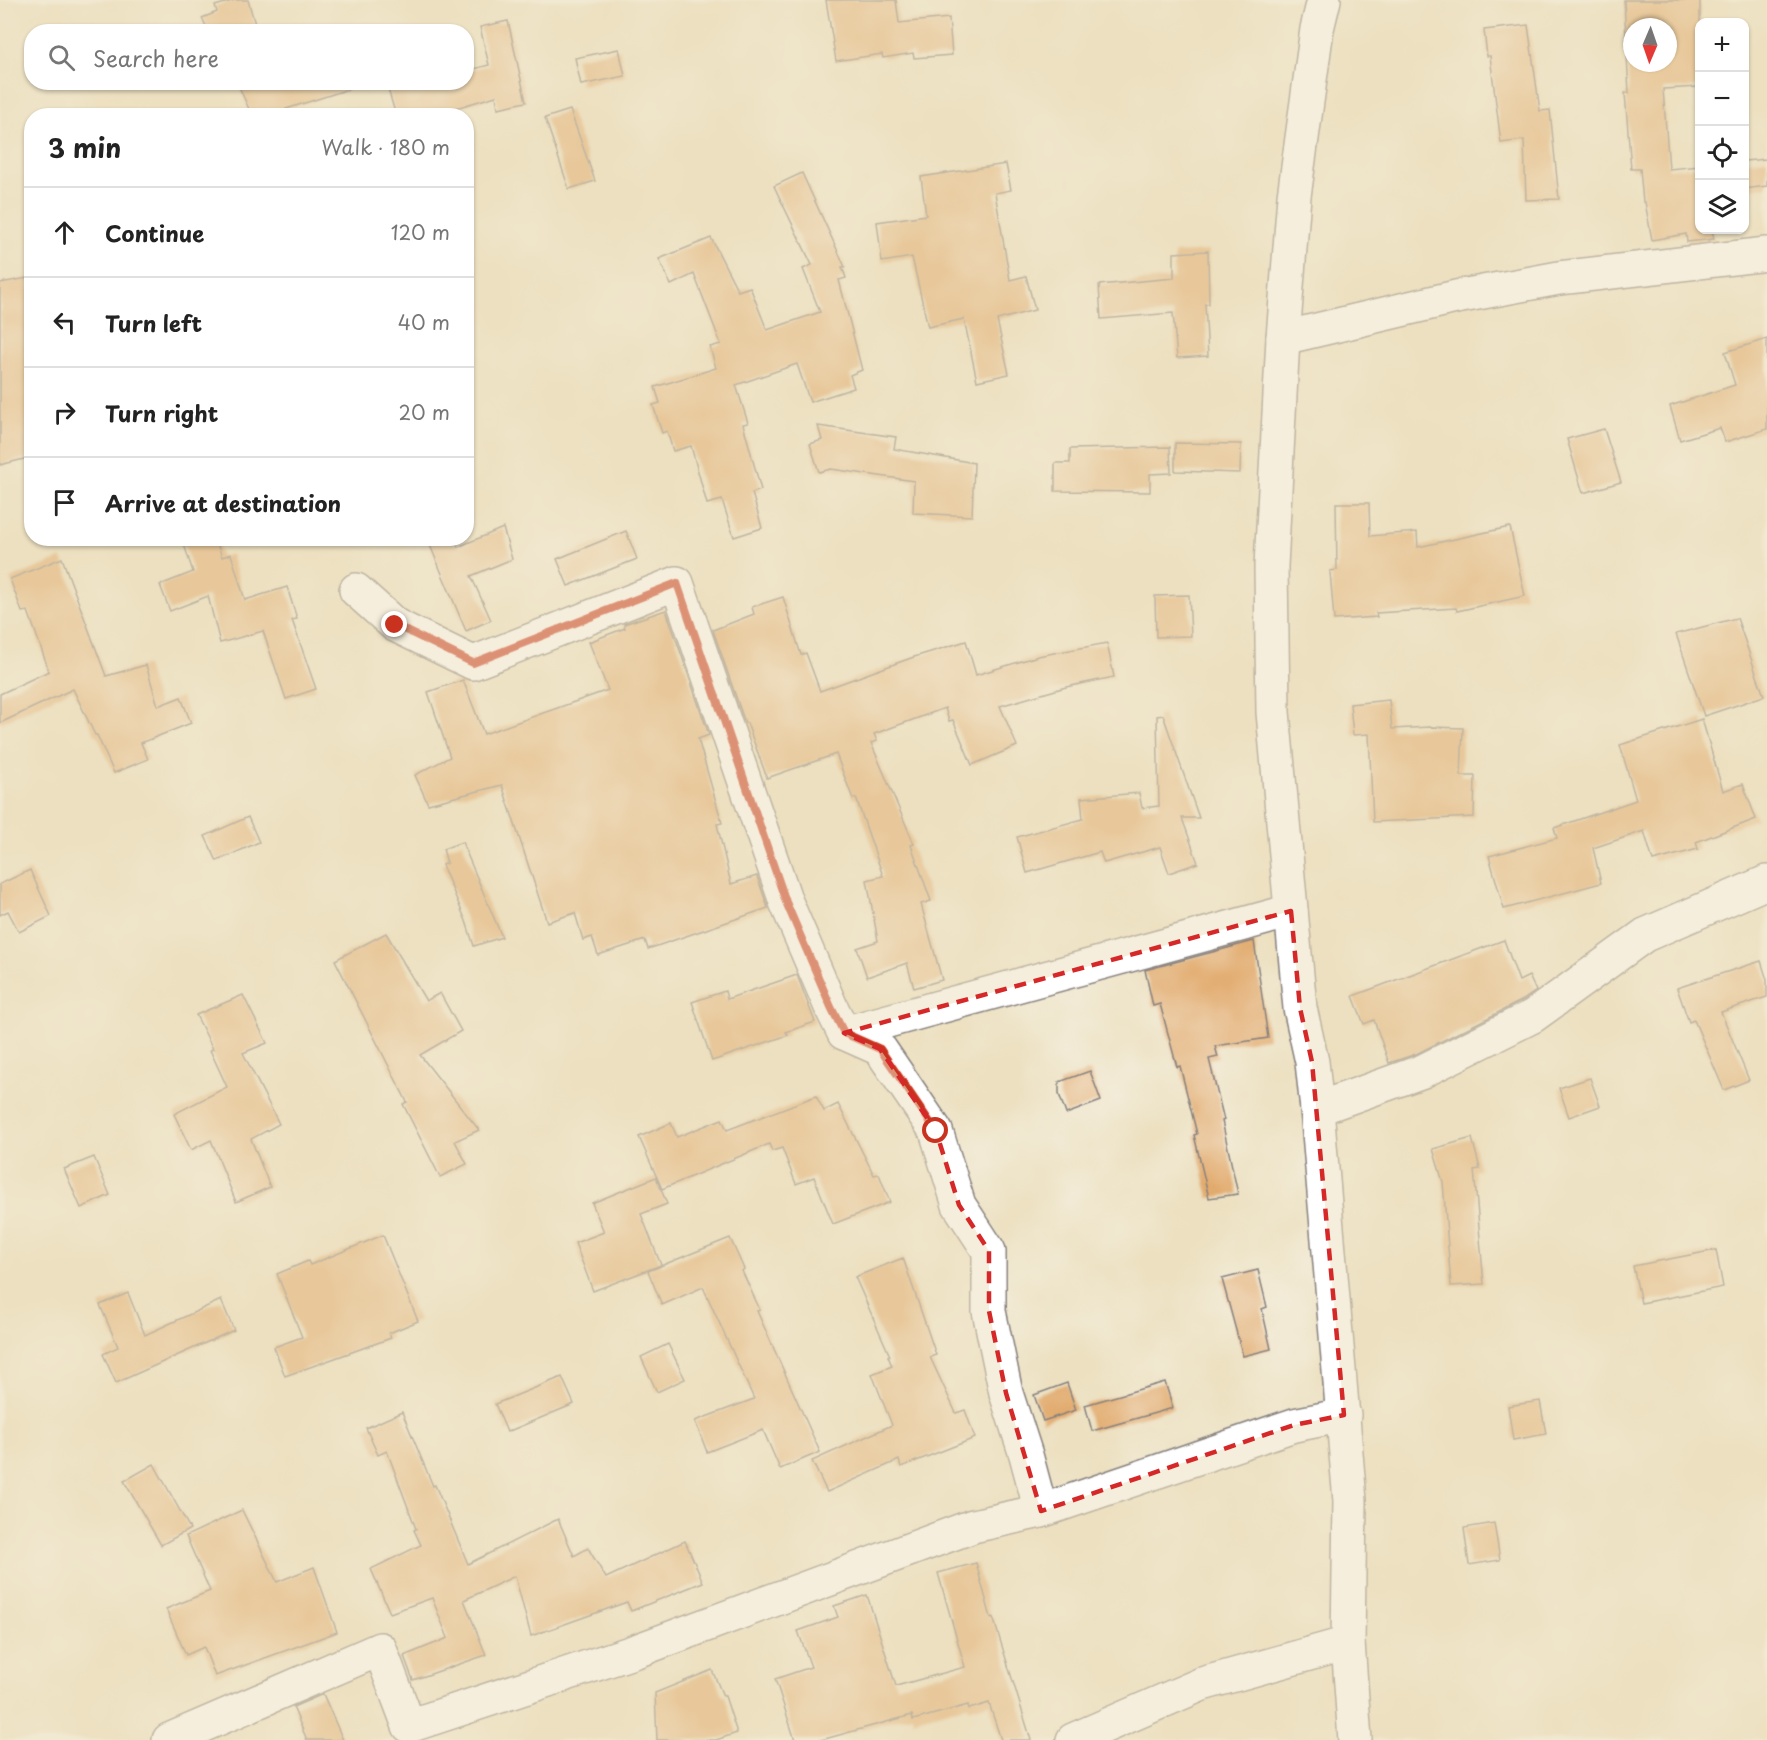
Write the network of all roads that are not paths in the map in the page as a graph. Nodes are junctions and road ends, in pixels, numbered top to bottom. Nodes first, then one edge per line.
1 (1324, 0) edge
2 (1767, 254) edge
3 (1283, 338) junction
4 (356, 590) dead end
5 (1767, 882) edge
6 (1291, 911) junction
7 (844, 1033) junction
8 (1317, 1109) junction
9 (1344, 1414) junction
10 (1041, 1511) junction
11 (1348, 1643) junction
12 (169, 1740) edge
13 (1073, 1740) edge
14 (1355, 1740) edge

1 - 3 street
2 - 3 street
3 - 6 street
4 - 7 street
5 - 8 street
6 - 7 street
6 - 8 street
7 - 10 street
8 - 9 street
9 - 10 street
9 - 11 street
10 - 12 street
11 - 13 street
11 - 14 street

